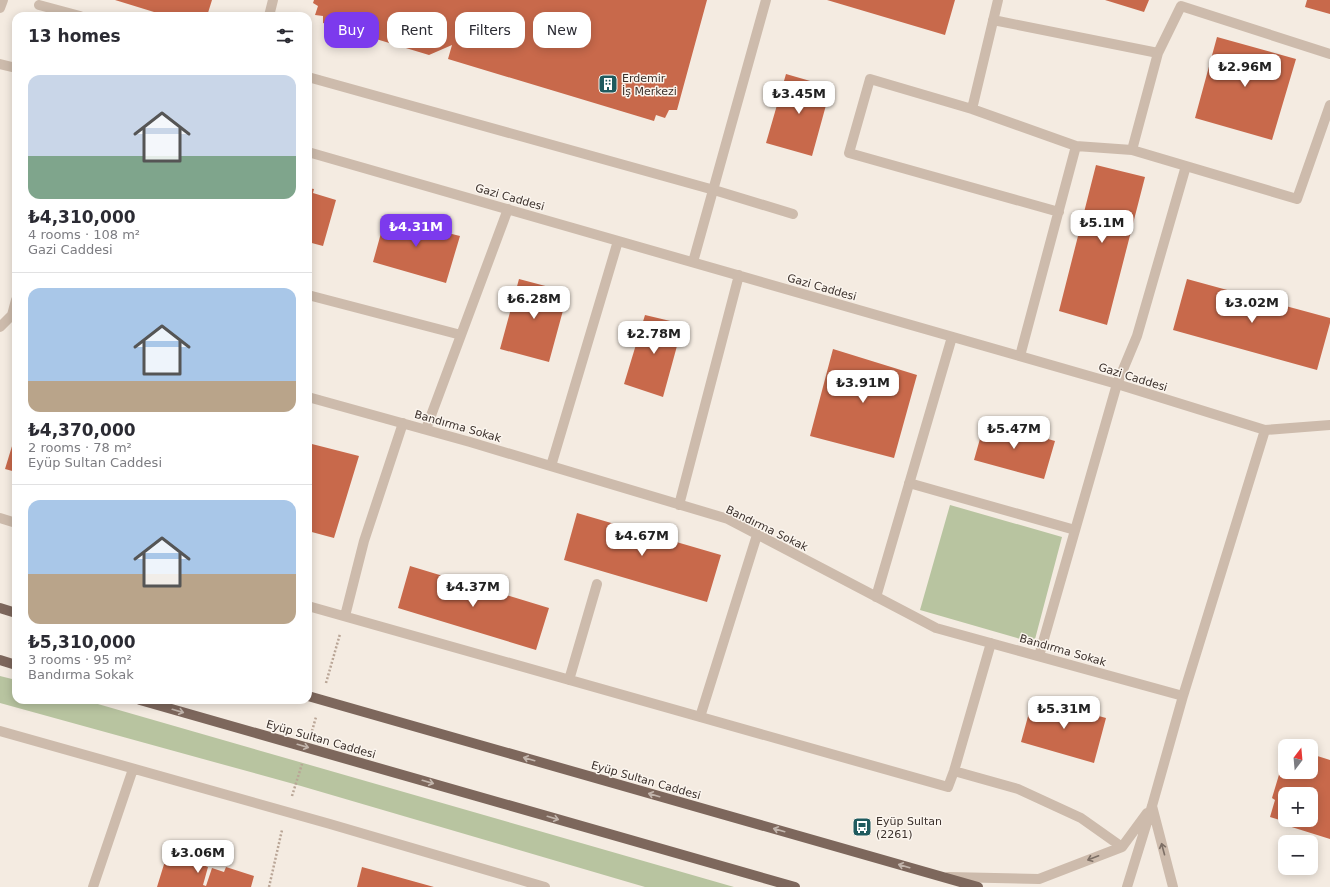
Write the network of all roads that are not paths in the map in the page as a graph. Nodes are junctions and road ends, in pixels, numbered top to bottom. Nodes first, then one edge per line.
1 (3, 0) edge
2 (273, 0) edge
3 (766, 0) edge
4 (998, 0) edge
5 (39, 5) dead end
6 (0, 8) edge
7 (65, 12) edge
8 (270, 12) edge
9 (993, 20) junction
10 (1158, 53) junction
11 (1330, 54) edge
12 (0, 64) edge
13 (12, 67) edge
14 (312, 78) edge
15 (1330, 105) edge
16 (972, 110) junction
17 (1076, 146) junction
18 (1132, 150) junction
19 (312, 153) edge
20 (1186, 166) junction
21 (714, 190) junction
22 (508, 209) junction
23 (1059, 212) junction
24 (793, 214) dead end
25 (618, 241) junction
26 (694, 262) junction
27 (739, 275) junction
28 (312, 296) edge
29 (12, 318) edge
30 (0, 327) edge
31 (461, 335) junction
32 (952, 337) junction
33 (1020, 356) junction
34 (1117, 384) junction
35 (312, 398) edge
36 (403, 423) junction
37 (1330, 425) edge
38 (426, 429) junction
39 (1265, 430) junction
40 (551, 466) junction
41 (910, 483) junction
42 (679, 505) junction
43 (0, 518) edge
44 (12, 522) edge
45 (1075, 530) junction
46 (757, 535) junction
47 (597, 584) dead end
48 (876, 597) junction
49 (312, 607) edge
50 (0, 608) edge
51 (12, 612) edge
52 (345, 616) junction
53 (991, 643) junction
54 (1039, 656) junction
55 (0, 660) edge
56 (12, 664) edge
57 (569, 680) junction
58 (1183, 696) junction
59 (312, 697) edge
60 (154, 704) edge
61 (700, 717) junction
62 (0, 731) edge
63 (133, 769) junction
64 (954, 771) junction
65 (1152, 806) junction
66 (1122, 847) junction
67 (942, 877) junction
68 (531, 885) edge
69 (93, 887) edge
70 (545, 887) edge
71 (794, 887) edge
72 (978, 887) edge
73 (1127, 887) edge
74 (1173, 887) edge

1 - 6 street
2 - 8 street
3 - 21 street
4 - 9 street
5 - 7 street
9 - 10 street
9 - 16 street
10 - 11 street
10 - 18 street
12 - 13 street
14 - 21 street
15 - 20 street
16 - 17 street
16 - 23 street
17 - 18 street
17 - 23 street
18 - 20 street
19 - 22 street, Gazi Caddesi
20 - 34 street
21 - 24 street
21 - 26 street
22 - 25 street, Gazi Caddesi
22 - 31 street
23 - 33 street
25 - 26 street, Gazi Caddesi
25 - 40 street
26 - 27 street, Gazi Caddesi
27 - 32 street, Gazi Caddesi
27 - 42 street
28 - 31 street
29 - 30 street
31 - 38 street
32 - 33 street, Gazi Caddesi
32 - 41 street
33 - 34 street, Gazi Caddesi
34 - 39 street, Gazi Caddesi
34 - 45 street
35 - 36 street, Bandırma Sokak
36 - 38 street, Bandırma Sokak
36 - 52 street
37 - 39 street, Gazi Caddesi
38 - 40 street, Bandırma Sokak
39 - 58 street
40 - 42 street, Bandırma Sokak
41 - 45 street
41 - 48 street
42 - 46 street, Bandırma Sokak
43 - 44 street
45 - 54 street
46 - 48 street, Bandırma Sokak
46 - 61 street
47 - 57 street
48 - 53 street, Bandırma Sokak
49 - 52 street
50 - 51 main road
52 - 57 street
53 - 54 street, Bandırma Sokak
53 - 64 street
54 - 58 street, Bandırma Sokak
55 - 56 main road
57 - 61 street
58 - 65 street
67 -> 59 main road, Eyüp Sultan Caddesi
60 -> 71 main road, Eyüp Sultan Caddesi
61 - 64 street
62 - 63 street
63 - 68 street
63 - 69 street
64 - 66 street
65 - 66 street
65 - 73 street
74 -> 65 street
66 -> 67 street
67 - 72 main road, Eyüp Sultan Caddesi
68 - 70 street

